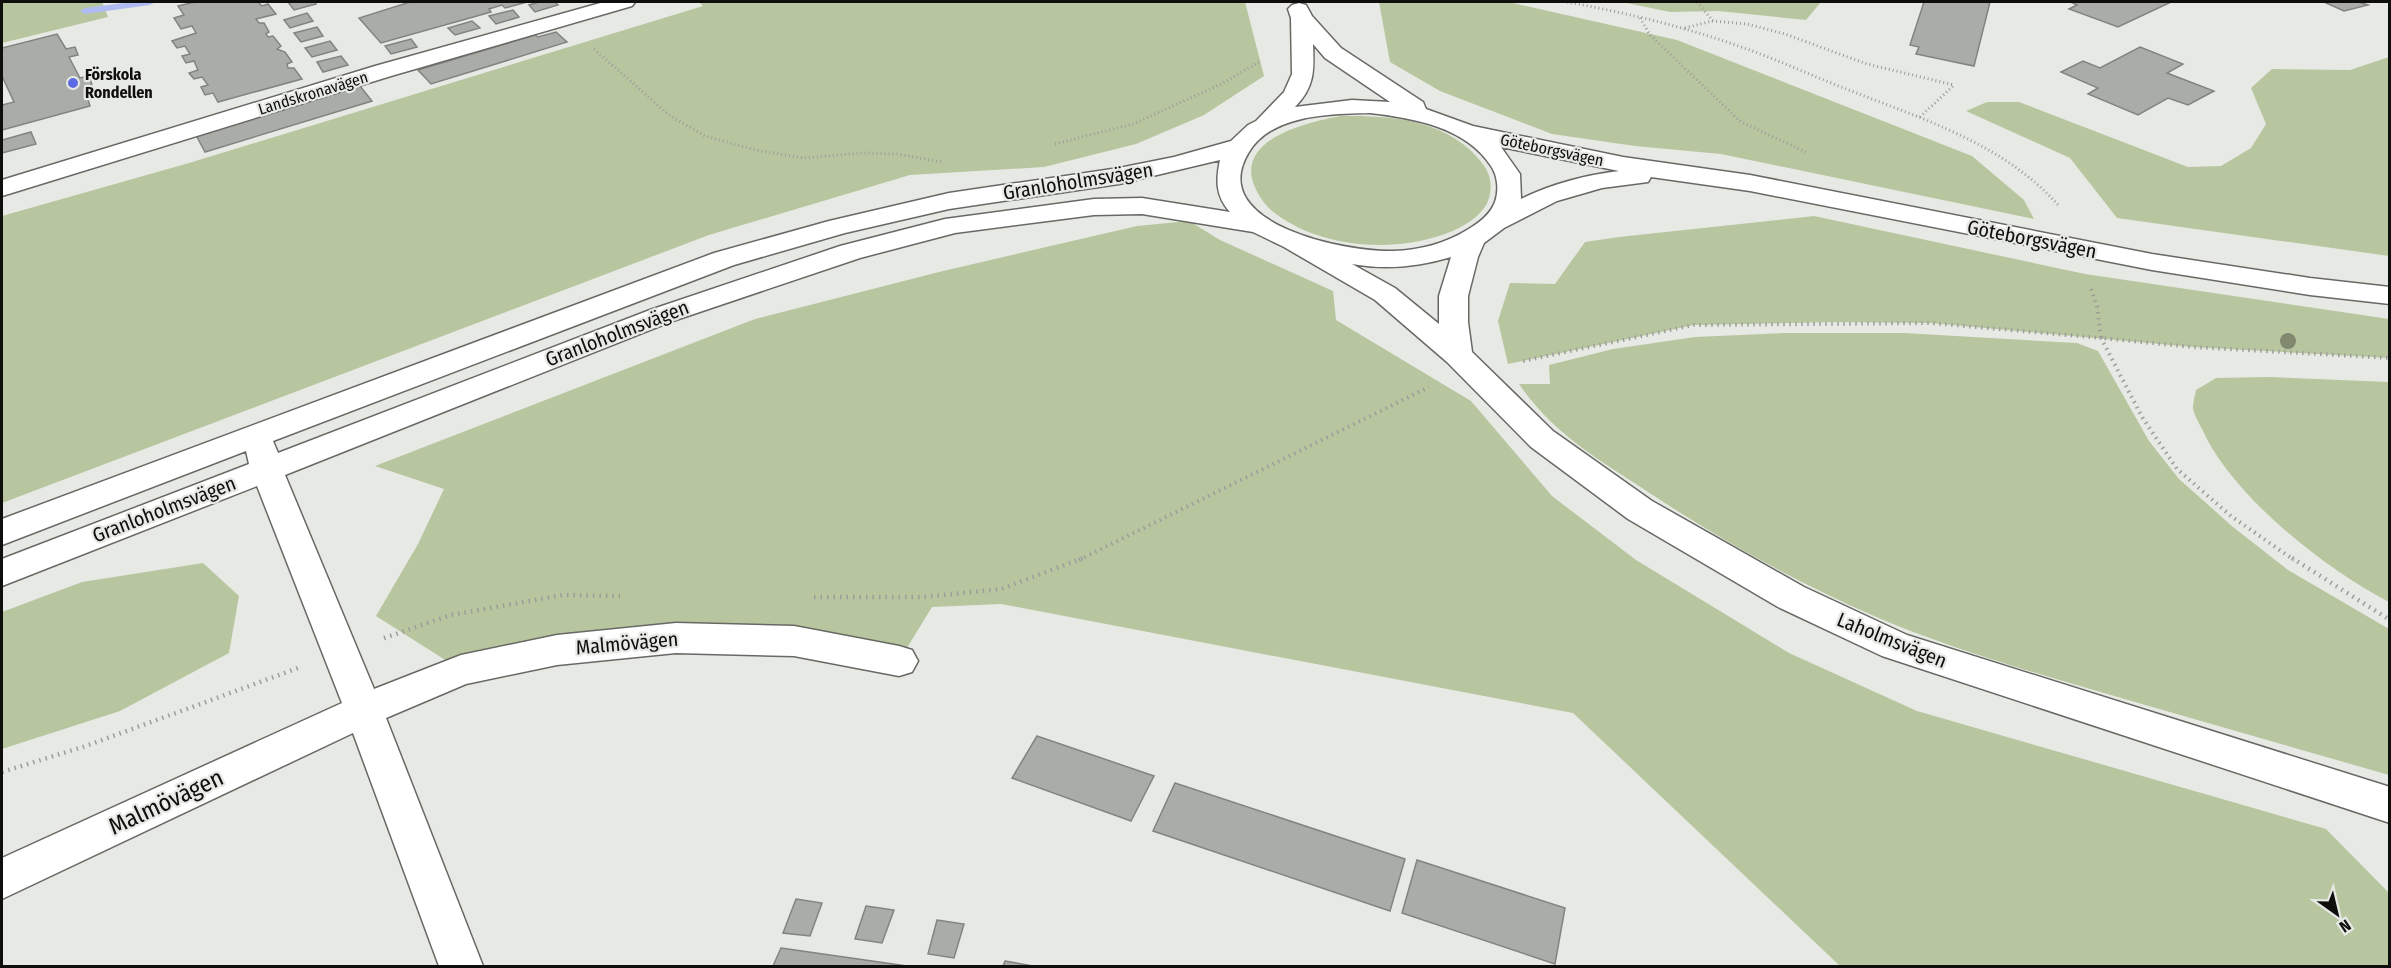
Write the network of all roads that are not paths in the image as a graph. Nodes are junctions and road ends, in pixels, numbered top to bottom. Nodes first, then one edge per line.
1 (625, 2) edge
2 (1300, 19) edge
3 (1434, 118) junction
4 (1265, 125) junction
5 (1464, 130) junction
6 (1238, 147) junction
7 (1677, 174) junction
8 (2, 188) edge
9 (1496, 222) junction
10 (1258, 225) junction
11 (1472, 240) junction
12 (1295, 244) junction
13 (2390, 296) edge
14 (1458, 355) junction
15 (262, 452) junction
16 (2, 532) edge
17 (2, 573) edge
18 (899, 661) dead end
19 (364, 710) junction
20 (2390, 805) edge
21 (2, 879) edge
22 (461, 966) edge

1 - 8 street, Landskronavägen
2 - 3 street
2 - 4 street
3 - 4 street
3 - 5 street
4 - 6 street
5 - 7 street, Göteborgsvägen
5 - 9 street
6 - 10 street
6 - 15 street, Granloholmsvägen
7 - 9 street, Göteborgsvägen
7 - 13 street, Göteborgsvägen
9 - 11 street
10 - 12 street
10 - 15 street, Granloholmsvägen
11 - 12 street
11 - 14 street
12 - 14 street, Laholmsvägen
14 - 20 street, Laholmsvägen
15 - 16 street, Granloholmsvägen
15 - 17 street, Granloholmsvägen
15 - 19 street
18 - 19 street, Malmövägen
19 - 21 street, Malmövägen
19 - 22 street

